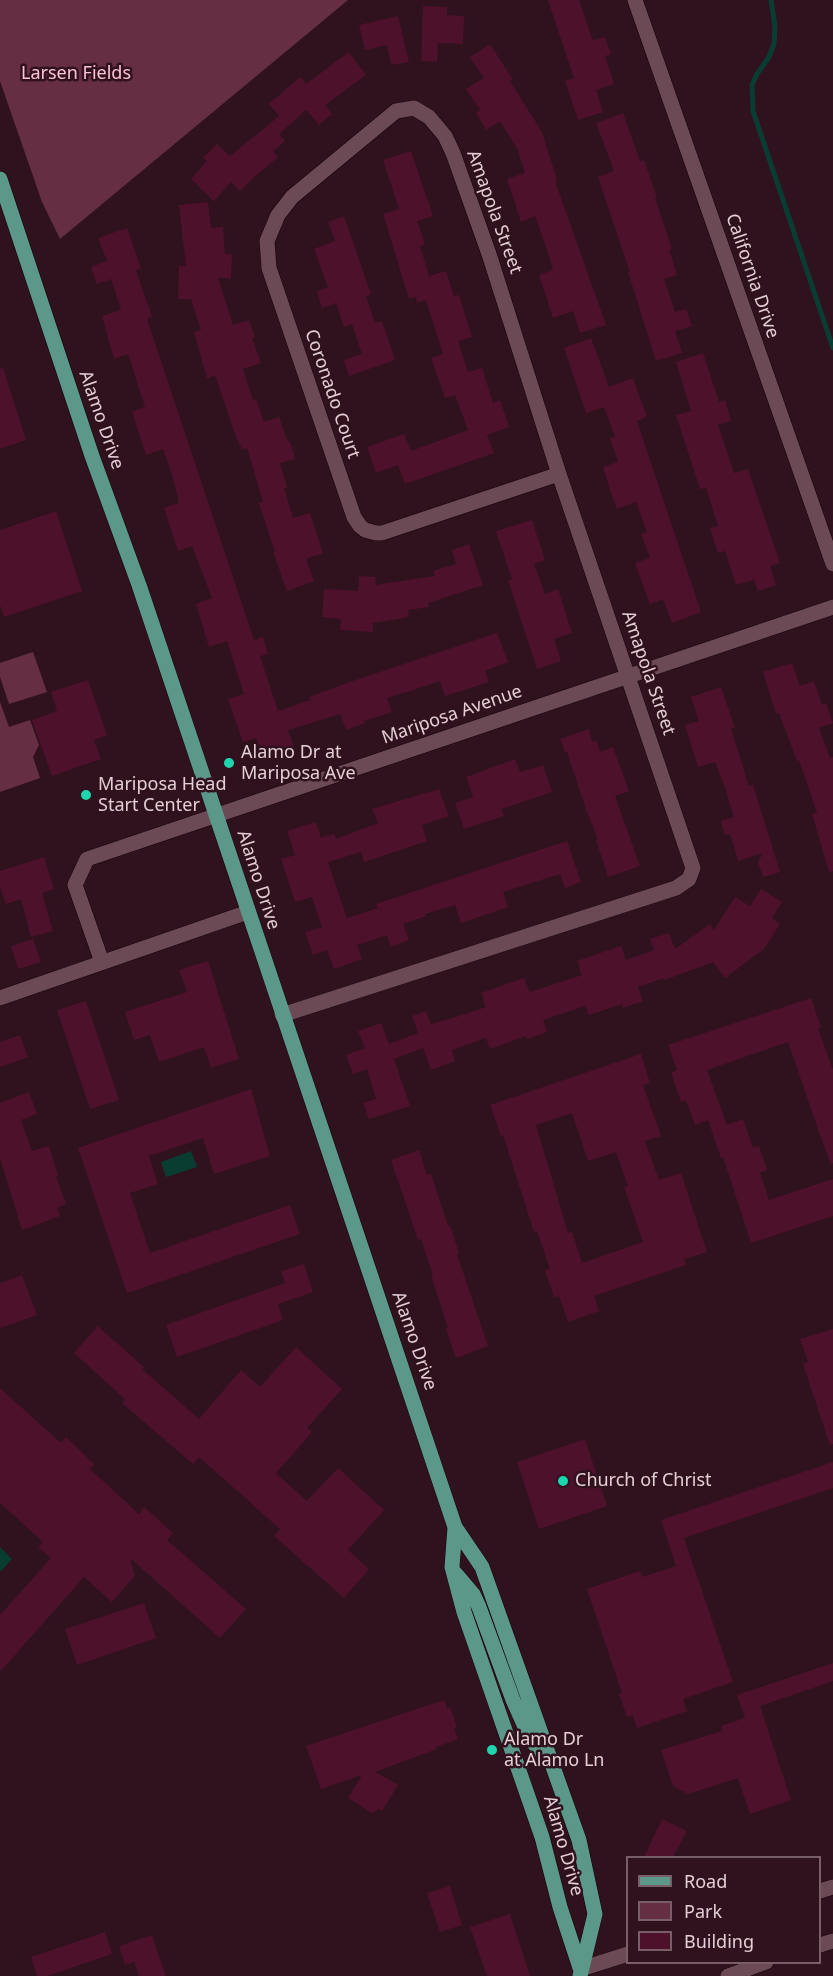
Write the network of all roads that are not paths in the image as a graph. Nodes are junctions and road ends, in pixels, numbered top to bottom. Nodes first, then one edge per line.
1 (635, 0) edge
2 (390, 114) joint
3 (0, 178) edge
4 (559, 474) junction
5 (833, 564) edge
6 (833, 607) edge
7 (629, 675) junction
8 (216, 816) junction
9 (248, 912) junction
10 (102, 962) junction
11 (0, 998) edge
12 (282, 1015) junction
13 (455, 1527) junction
14 (452, 1570) junction
15 (554, 1769) junction
16 (626, 1954) edge
17 (761, 1964) edge
18 (580, 1972) edge
19 (728, 1976) edge

1 - 5 street, California Drive
2 - 4 street, Amapola Street
2 - 4 street, Coronado Court
3 - 8 main road, Alamo Drive
4 - 7 street, Amapola Street
6 - 7 street, Mariposa Avenue
7 - 8 street, Mariposa Avenue
7 - 12 street, Amapola Street
8 - 9 main road, Alamo Drive
8 - 10 street, Mariposa Avenue
9 - 10 street
9 - 12 main road, Alamo Drive
10 - 11 street
12 - 13 main road, Alamo Drive
13 - 14 main road, Alamo Drive
13 - 15 main road, Alamo Drive
14 - 15 main road
14 - 18 main road, Alamo Drive
15 - 18 main road, Alamo Drive
16 - 18 street
17 - 19 street

